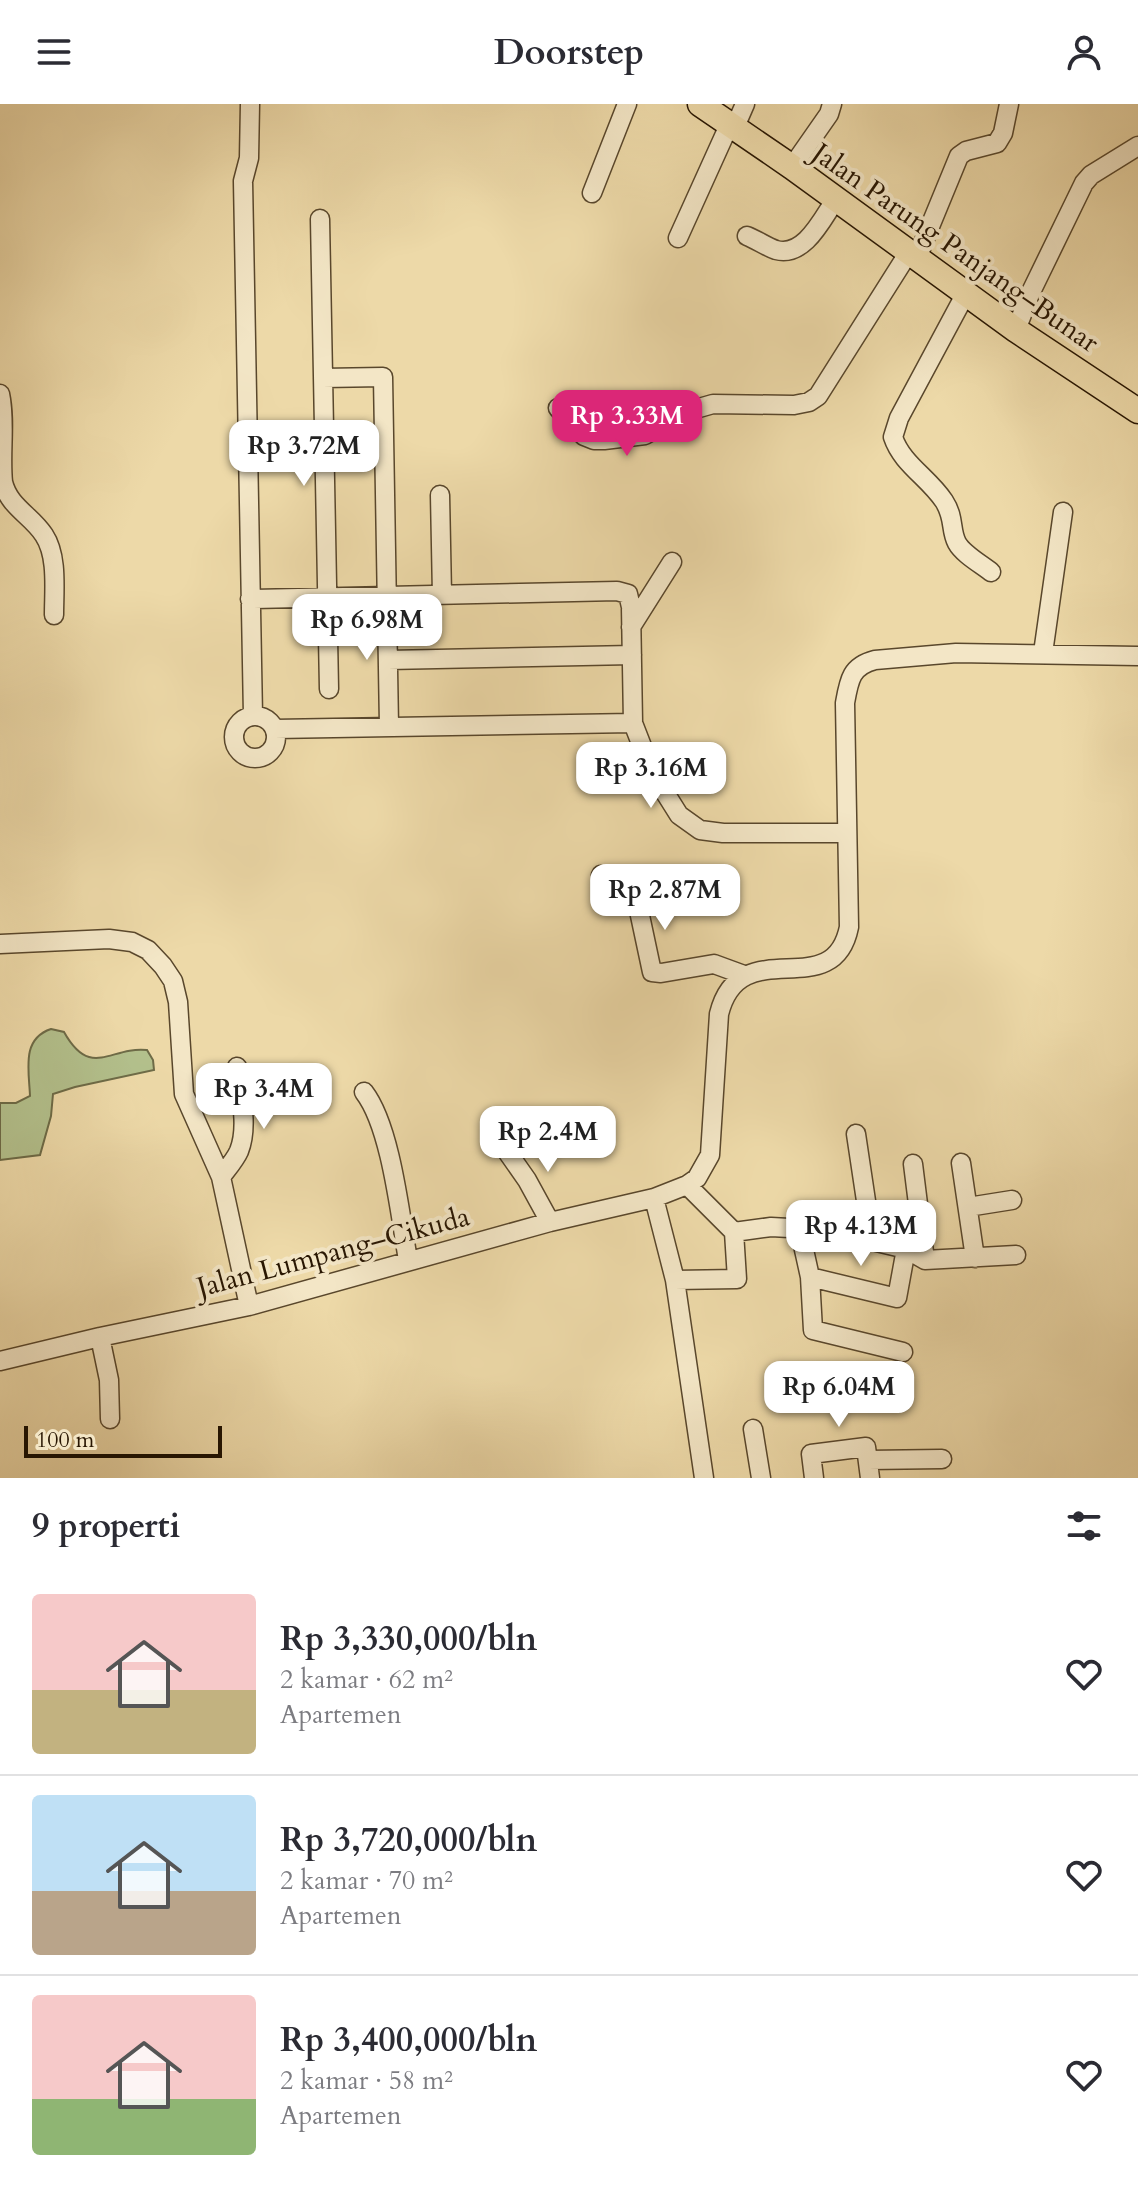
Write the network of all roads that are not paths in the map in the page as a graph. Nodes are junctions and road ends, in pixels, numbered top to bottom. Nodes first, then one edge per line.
1 (250, 104) edge
2 (627, 104) edge
3 (700, 104) edge
4 (832, 104) edge
5 (1009, 104) edge
6 (737, 118) edge
7 (1138, 146) edge
8 (792, 167) junction
9 (592, 193) dead end
10 (836, 199) junction
11 (320, 219) dead end
12 (747, 236) dead end
13 (678, 238) dead end
14 (913, 255) junction
15 (966, 293) junction
16 (1016, 330) junction
17 (323, 378) junction
18 (0, 394) edge
19 (558, 408) dead end
20 (1138, 411) edge
21 (440, 495) dead end
22 (1063, 512) dead end
23 (672, 562) dead end
24 (991, 572) dead end
25 (442, 595) junction
26 (387, 597) junction
27 (327, 598) junction
28 (250, 599) junction
29 (54, 615) dead end
30 (631, 627) junction
31 (1043, 653) junction
32 (632, 655) junction
33 (1138, 656) edge
34 (388, 660) junction
35 (329, 689) dead end
36 (253, 716) junction
37 (633, 723) junction
38 (389, 726) junction
39 (275, 729) junction
40 (846, 833) junction
41 (601, 875) dead end
42 (0, 944) edge
43 (744, 975) junction
44 (237, 1067) dead end
45 (364, 1092) dead end
46 (856, 1134) dead end
47 (506, 1150) dead end
48 (961, 1163) dead end
49 (913, 1164) dead end
50 (221, 1177) junction
51 (687, 1185) junction
52 (654, 1198) junction
53 (1012, 1200) dead end
54 (968, 1207) junction
55 (550, 1222) junction
56 (799, 1227) junction
57 (734, 1232) junction
58 (872, 1241) junction
59 (906, 1249) junction
60 (1016, 1255) dead end
61 (975, 1258) junction
62 (408, 1260) junction
63 (925, 1260) junction
64 (810, 1277) junction
65 (675, 1280) junction
66 (249, 1306) junction
67 (100, 1337) junction
68 (903, 1352) dead end
69 (0, 1361) edge
70 (110, 1419) dead end
71 (753, 1429) dead end
72 (942, 1459) dead end
73 (869, 1469) edge
74 (923, 1469) edge
75 (704, 1478) edge
76 (761, 1478) edge
77 (814, 1478) edge

1 - 28 street
2 - 9 street
3 - 6 main road, Jalan Parung Panjang–Bunar
4 - 8 street
5 - 14 street
6 - 8 main road, Jalan Parung Panjang–Bunar
6 - 13 street
7 - 16 street
8 - 10 main road, Jalan Parung Panjang–Bunar
10 - 12 street
10 - 14 main road, Jalan Parung Panjang–Bunar
11 - 17 street
14 - 15 main road, Jalan Parung Panjang–Bunar
14 - 19 street
15 - 16 main road, Jalan Parung Panjang–Bunar
15 - 24 street
16 - 20 main road, Jalan Parung Panjang–Bunar
17 - 26 street
17 - 27 street
18 - 29 street
21 - 25 street
22 - 31 street
23 - 30 street
25 - 26 street
25 - 30 street
26 - 27 street
26 - 34 street
27 - 28 street
27 - 35 street
28 - 36 street
30 - 32 street
31 - 33 street
31 - 40 street
32 - 34 street
32 - 37 street
34 - 38 street
36 - 39 street
36 - 39 street
37 - 38 street
37 - 40 street
38 - 39 street
40 - 43 street
41 - 43 street
42 - 50 street
43 - 51 street
44 - 50 street
45 - 62 street
46 - 58 street
47 - 55 street
48 - 54 street
49 - 63 street
50 - 66 street
51 - 52 street, Jalan Lumpang–Cikuda
51 - 57 street
52 - 55 street, Jalan Lumpang–Cikuda
52 - 65 street
53 - 54 street
54 - 61 street
55 - 62 street, Jalan Lumpang–Cikuda
56 - 57 street
56 - 58 street
56 - 64 street
57 - 65 street
58 - 59 street
59 - 63 street
59 - 64 street
60 - 61 street
61 - 63 street
62 - 66 street, Jalan Lumpang–Cikuda
64 - 68 street
65 - 75 street
66 - 67 street, Jalan Lumpang–Cikuda
67 - 69 street, Jalan Lumpang–Cikuda
67 - 70 street
71 - 76 street
72 - 74 street
73 - 74 street
73 - 77 street

